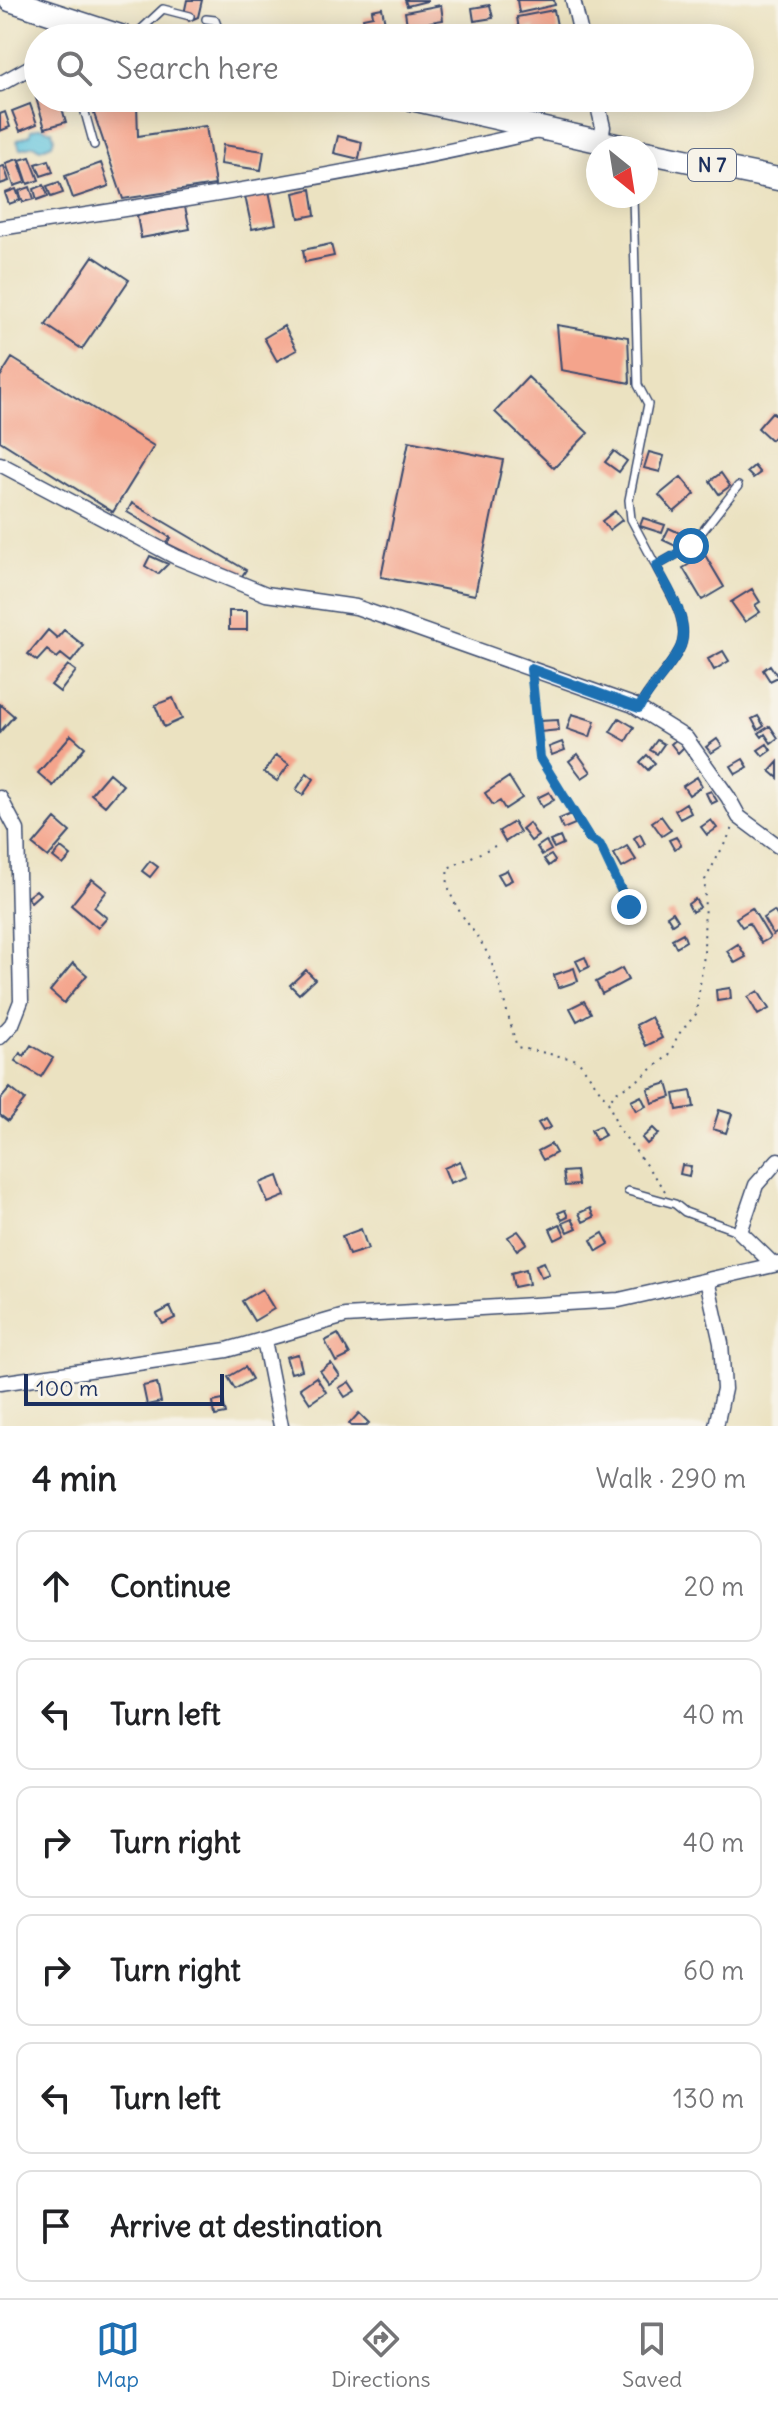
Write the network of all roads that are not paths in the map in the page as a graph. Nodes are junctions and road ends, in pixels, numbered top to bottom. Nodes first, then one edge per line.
1 (10, 0) edge
2 (573, 0) edge
3 (41, 5) edge
4 (190, 16) dead end
5 (206, 19) dead end
6 (68, 24) edge
7 (147, 24) edge
8 (217, 24) edge
9 (579, 24) edge
10 (24, 71) edge
11 (0, 84) edge
12 (85, 112) edge
13 (470, 112) edge
14 (599, 112) edge
15 (546, 129) junction
16 (602, 136) edge
17 (586, 137) edge
18 (94, 145) dead end
19 (658, 154) edge
20 (778, 179) edge
21 (633, 208) edge
22 (0, 228) edge
23 (0, 464) edge
24 (738, 486) dead end
25 (656, 566) junction
26 (639, 708) junction
27 (0, 798) edge
28 (778, 846) edge
29 (0, 1037) edge
30 (778, 1160) edge
31 (628, 1191) dead end
32 (740, 1232) junction
33 (775, 1264) edge
34 (707, 1280) junction
35 (264, 1340) junction
36 (0, 1383) edge
37 (281, 1426) edge
38 (716, 1426) edge

1 - 3 main road
2 - 9 street
3 - 6 main road
4 - 7 lane
5 - 8 lane
10 - 11 street
12 - 18 lane
13 - 15 main road
14 - 16 street
15 - 17 main road
15 - 22 street
19 - 20 main road, N 7
21 - 25 lane
23 - 26 street
24 - 25 lane
25 - 26 lane
26 - 28 street
27 - 29 street
30 - 32 street
31 - 32 lane
32 - 33 street
33 - 34 street
34 - 35 street
34 - 38 street
35 - 36 street
35 - 37 street

